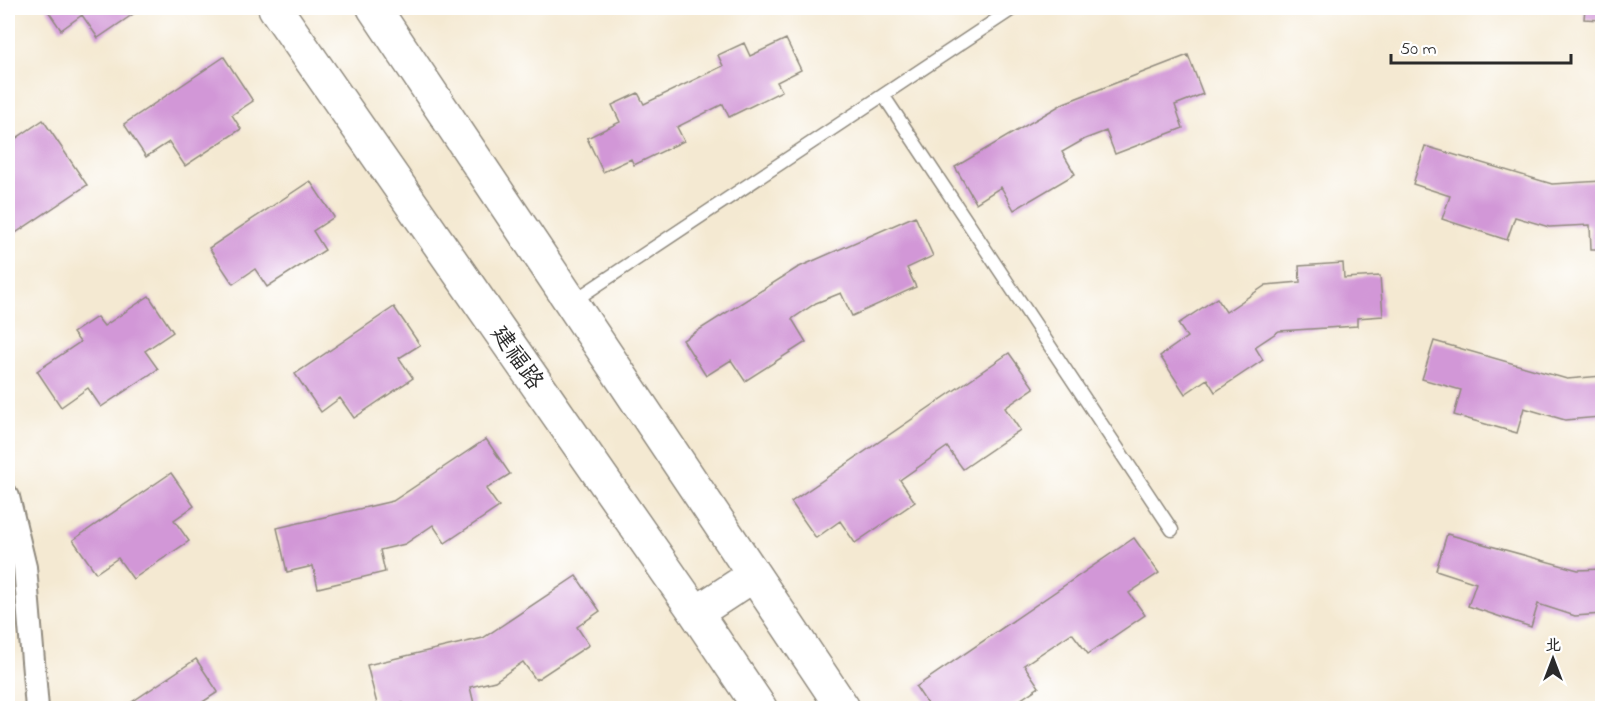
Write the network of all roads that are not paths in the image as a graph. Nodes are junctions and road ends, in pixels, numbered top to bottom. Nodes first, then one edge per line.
1 (275, 8) edge
2 (374, 8) edge
3 (1014, 8) edge
4 (883, 95) junction
5 (571, 302) junction
6 (8, 497) edge
7 (1172, 530) dead end
8 (754, 575) junction
9 (696, 613) junction
10 (38, 708) edge
11 (760, 708) edge
12 (843, 708) edge

1 - 9 main road, 建福路
2 - 5 main road
3 - 4 lane
4 - 5 lane
4 - 7 lane
5 - 8 main road
6 - 10 street
8 - 9 main road
8 - 12 main road
9 - 11 main road, 建福路

